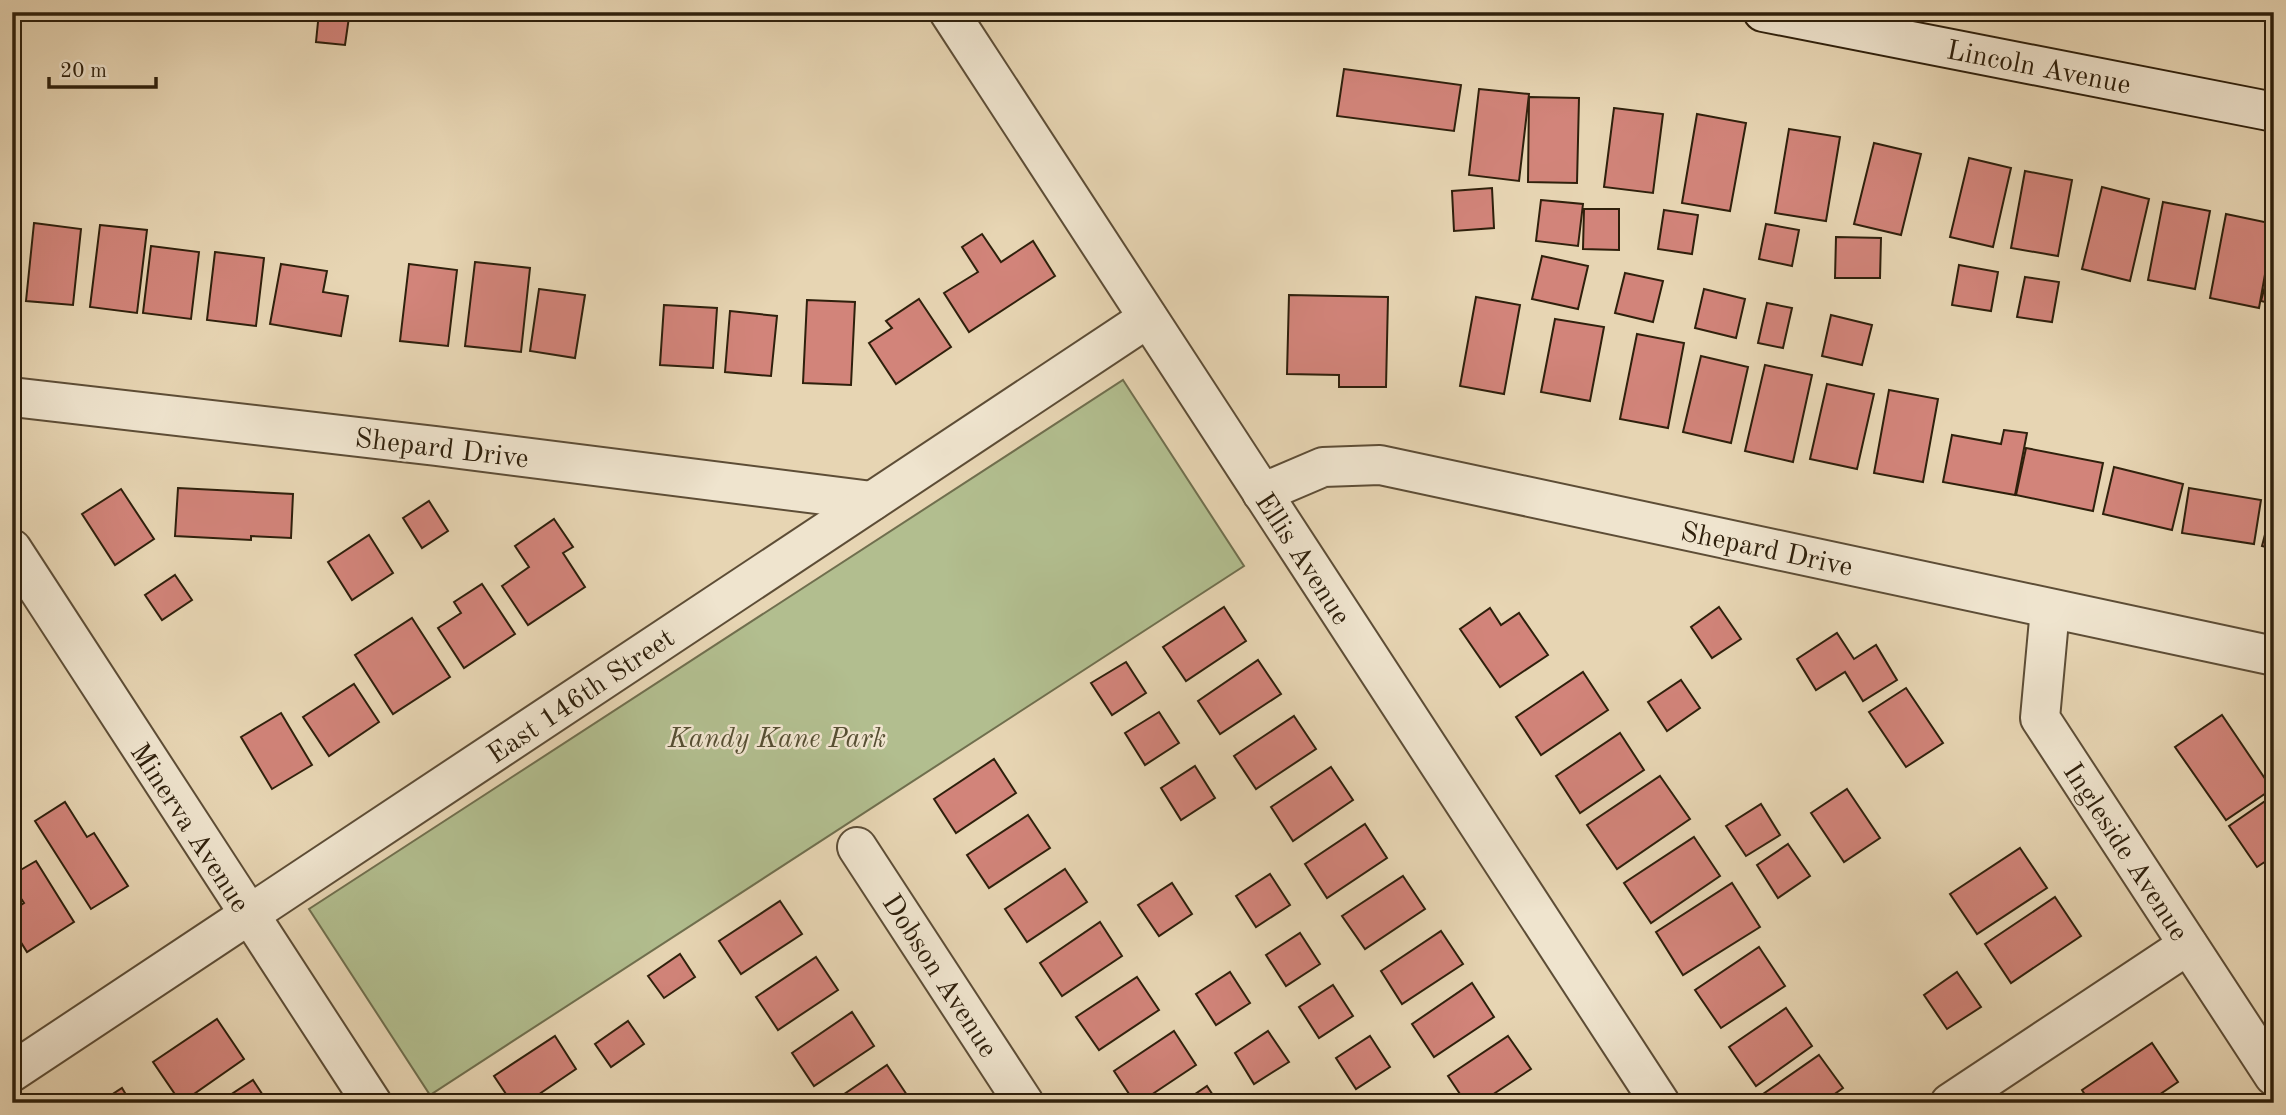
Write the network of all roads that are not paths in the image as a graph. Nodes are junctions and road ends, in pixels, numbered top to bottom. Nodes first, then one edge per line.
1 (949, 12) edge
2 (1771, 13) edge
3 (2274, 112) edge
4 (1148, 318) junction
5 (12, 397) edge
6 (1262, 493) junction
7 (872, 501) junction
8 (12, 550) edge
9 (2050, 609) junction
10 (2274, 656) edge
11 (858, 847) dead end
12 (248, 915) junction
13 (2188, 944) junction
14 (12, 1072) edge
15 (2274, 1076) edge
16 (372, 1103) edge
17 (1024, 1103) edge
18 (1660, 1103) edge
19 (1950, 1103) edge

1 - 4 street, Ellis Avenue
2 - 3 street, Lincoln Avenue
4 - 6 street, Ellis Avenue
4 - 7 street, East 146th Street
5 - 7 street, Shepard Drive
6 - 9 street, Shepard Drive
6 - 18 street, Ellis Avenue
7 - 12 street, East 146th Street
8 - 12 street, Minerva Avenue
9 - 10 street, Shepard Drive
9 - 13 street, Ingleside Avenue
11 - 17 street, Dobson Avenue
12 - 14 street, East 146th Street
12 - 16 street, Minerva Avenue
13 - 15 street, Ingleside Avenue
13 - 19 street

